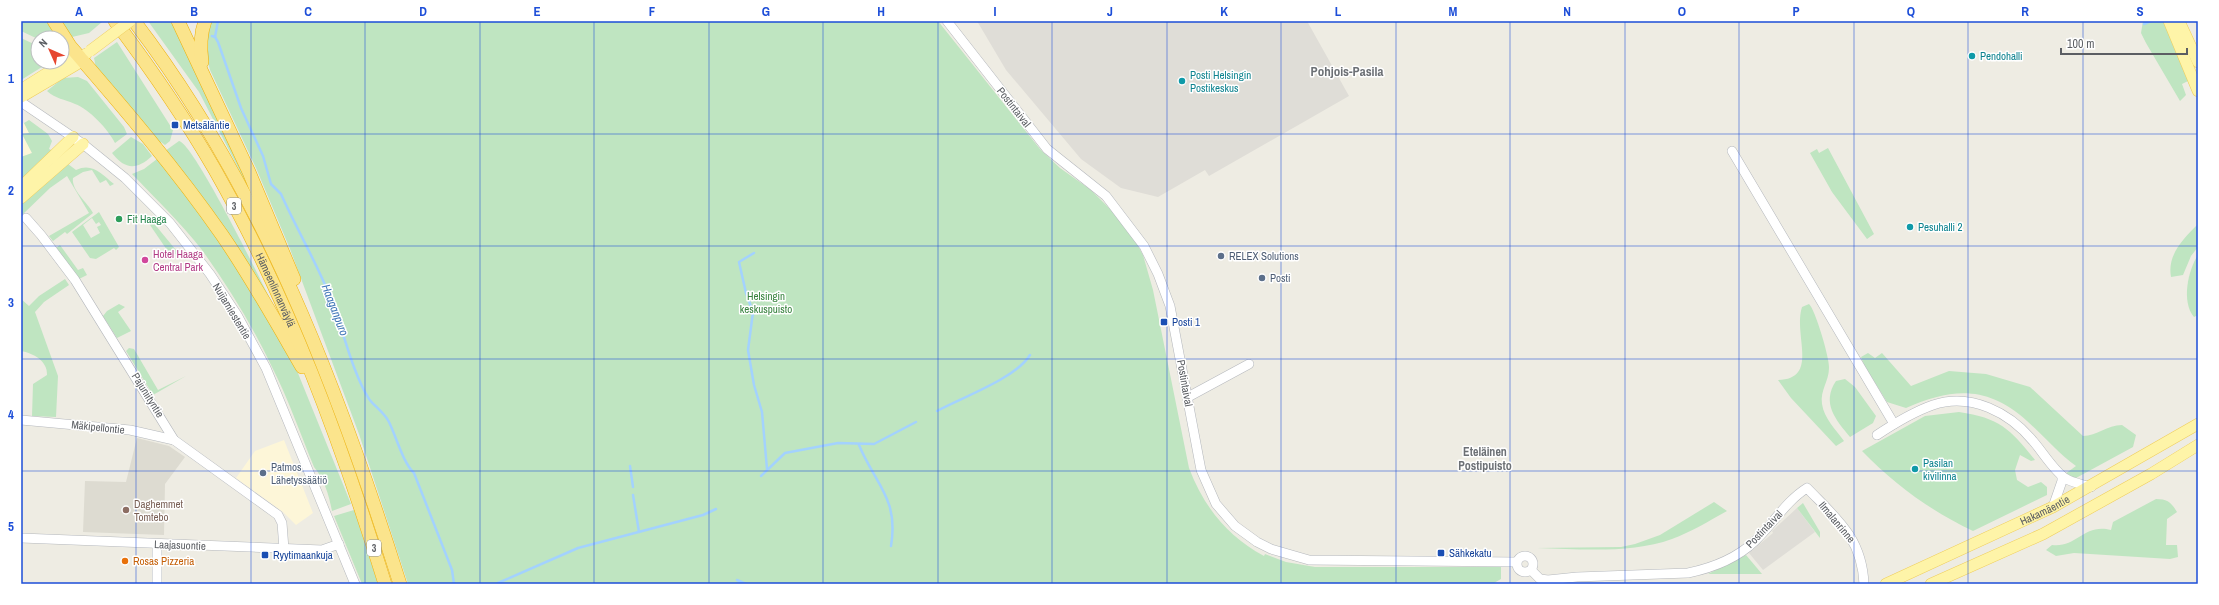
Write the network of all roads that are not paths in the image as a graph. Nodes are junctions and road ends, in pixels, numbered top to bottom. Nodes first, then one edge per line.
1 (54, 21) edge
2 (115, 21) edge
3 (130, 21) edge
4 (134, 21) edge
5 (178, 21) edge
6 (205, 21) edge
7 (947, 21) edge
8 (2168, 21) edge
9 (2179, 21) edge
10 (85, 54) junction
11 (2198, 62) edge
12 (204, 73) junction
13 (46, 79) junction
14 (21, 89) edge
15 (2198, 91) edge
16 (21, 97) edge
17 (21, 102) edge
18 (73, 137) junction
19 (82, 144) junction
20 (1732, 151) dead end
21 (21, 187) edge
22 (21, 198) edge
23 (26, 218) dead end
24 (306, 323) junction
25 (1249, 364) dead end
26 (1188, 398) junction
27 (324, 407) junction
28 (21, 420) edge
29 (1894, 424) junction
30 (2198, 424) edge
31 (1877, 434) dead end
32 (174, 440) junction
33 (2198, 445) edge
34 (2062, 476) junction
35 (2090, 487) junction
36 (1807, 488) joint
37 (2053, 507) junction
38 (21, 538) edge
39 (157, 544) junction
40 (339, 544) junction
41 (284, 549) junction
42 (1516, 562) junction
43 (1531, 570) junction
44 (157, 584) edge
45 (355, 584) edge
46 (385, 584) edge
47 (400, 584) edge
48 (1864, 584) edge
49 (1886, 584) edge
50 (1931, 584) edge

1 - 10 highway
2 - 27 highway, Hämeenlinnanväylä / 3
3 - 10 main road, bridge
4 - 24 highway, Hämeenlinnanväylä / 3
5 - 12 highway
6 - 12 highway
7 - 26 street, Postintaival
8 - 15 main road
9 - 11 main road
10 - 13 main road
10 - 27 highway
12 - 24 highway
13 - 14 main road
13 - 16 main road
17 - 18 street, Nuijamiestentie
18 - 19 street, Nuijamiestentie
18 - 21 main road
19 - 22 main road
19 - 40 street, Nuijamiestentie
20 - 29 street
23 - 32 street, Pajuniityntie
24 - 47 highway, Hämeenlinnanväylä / 3
25 - 26 street
26 - 42 street, Postintaival
27 - 46 highway, Hämeenlinnanväylä / 3
28 - 32 street, Mäkipellontie
29 - 31 street
29 - 34 street
30 - 35 main road, Hakamäentie
32 - 41 street, Pajuniityntie
33 - 50 main road, Hakamäentie
34 - 35 street
34 - 37 street
35 - 37 main road, Hakamäentie
36 - 43 street, Postintaival
36 - 48 street, Ilmalanrinne
37 - 49 main road, Hakamäentie
38 - 39 street, Laajasuontie
39 - 41 street, Laajasuontie
39 - 44 street
40 - 41 street, Laajasuontie
40 - 45 street, Nuijamiestentie
42 - 43 street, Postintaival
42 - 43 street, Postintaival

